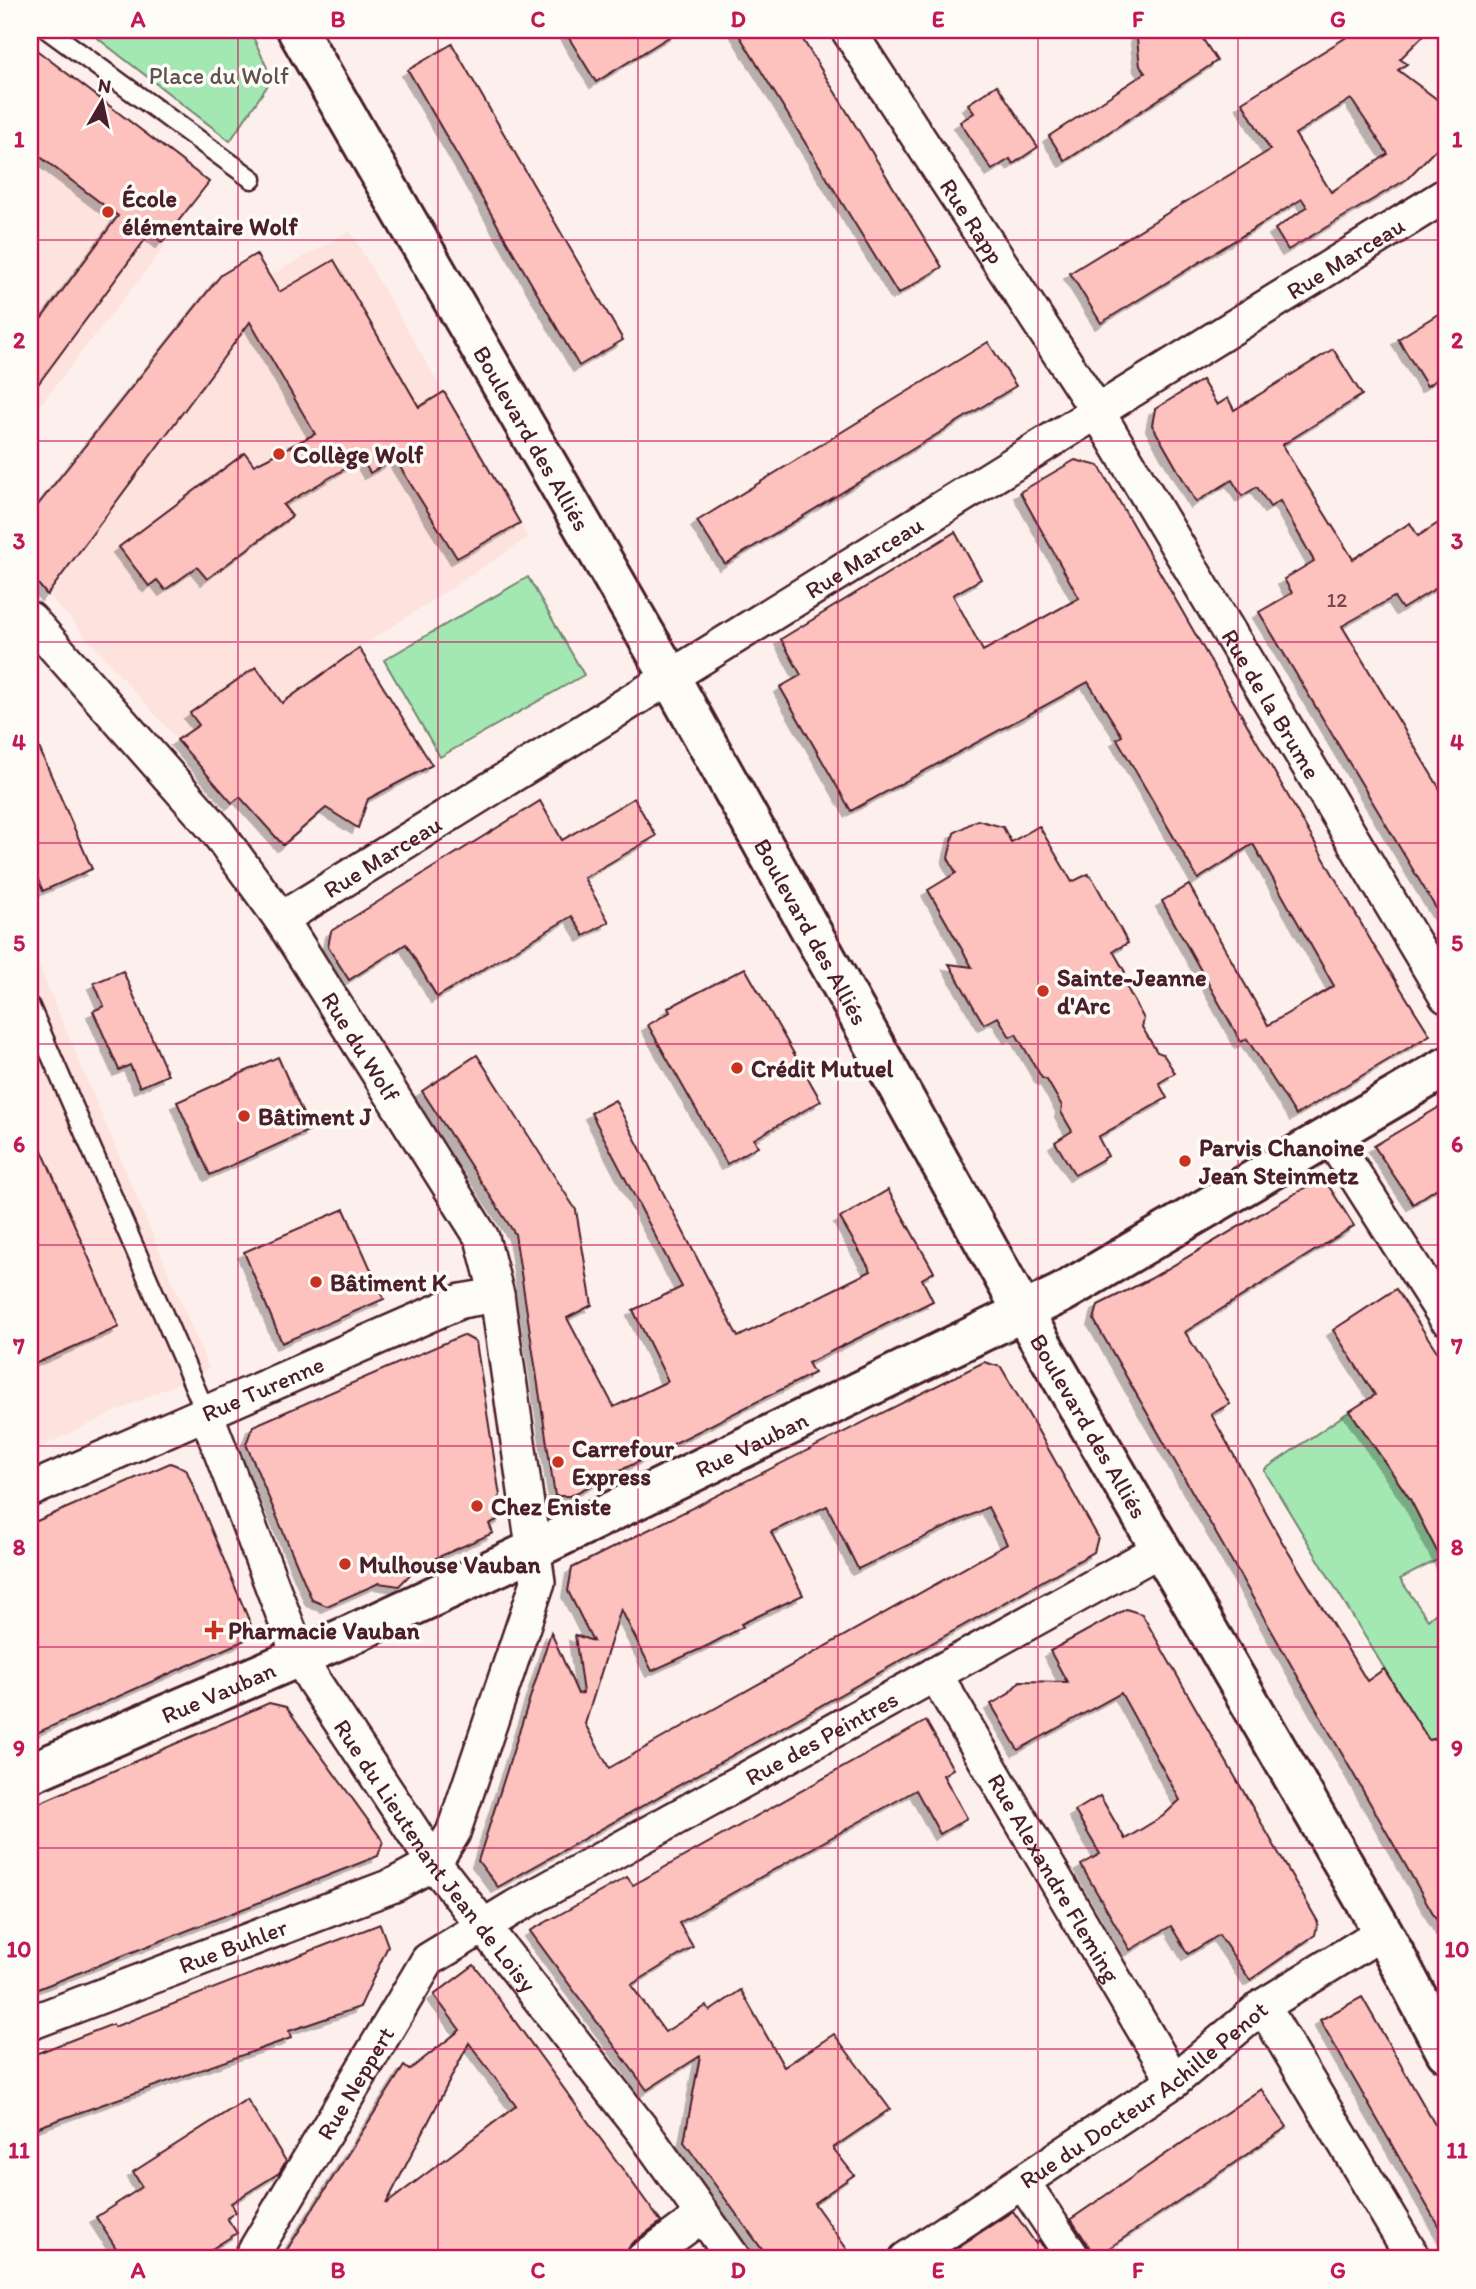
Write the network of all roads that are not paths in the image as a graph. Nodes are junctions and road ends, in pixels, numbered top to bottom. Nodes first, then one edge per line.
1 (48, 30) edge
2 (297, 30) edge
3 (848, 30) edge
4 (252, 180) dead end
5 (1446, 195) edge
6 (1097, 411) junction
7 (30, 619) edge
8 (670, 677) junction
9 (281, 919) junction
10 (1446, 996) edge
11 (30, 1007) edge
12 (1446, 1067) edge
13 (1330, 1136) junction
14 (497, 1295) junction
15 (1022, 1310) junction
16 (1446, 1318) edge
17 (206, 1413) junction
18 (30, 1490) edge
19 (1161, 1549) junction
20 (533, 1550) junction
21 (299, 1656) junction
22 (935, 1674) junction
23 (30, 1773) edge
24 (434, 1863) junction
25 (481, 1926) junction
26 (1383, 1932) junction
27 (1263, 2006) junction
28 (30, 2023) edge
29 (1446, 2052) edge
30 (1174, 2081) junction
31 (1024, 2183) junction
32 (703, 2215) junction
33 (250, 2259) edge
34 (643, 2259) edge
35 (734, 2259) edge
36 (906, 2259) edge
37 (1074, 2259) edge
38 (1414, 2259) edge

1 - 4 lane
2 - 8 main road, Boulevard des Alliés
3 - 6 street, Rue Rapp
5 - 6 street, Rue Marceau
6 - 8 street, Rue Marceau
6 - 10 street, Rue de la Brume
7 - 9 street, Rue du Wolf
8 - 9 street, Rue Marceau
8 - 15 main road, Boulevard des Alliés
9 - 14 street, Rue du Wolf
11 - 17 lane
12 - 13 main road, Rue Vauban
13 - 15 main road, Rue Vauban
13 - 16 street
14 - 17 street, Rue Turenne
14 - 20 street, Rue du Wolf
15 - 19 main road, Boulevard des Alliés
15 - 20 main road, Rue Vauban
17 - 18 street, Rue Turenne
17 - 21 street, Rue du Lieutenant Jean de Loisy
19 - 22 street, Rue des Peintres
19 - 26 main road, Boulevard des Alliés
20 - 21 main road, Rue Vauban
20 - 24 street
21 - 23 main road, Rue Vauban
21 - 24 street, Rue du Lieutenant Jean de Loisy
22 - 25 street, Rue des Peintres
22 - 30 street, Rue Alexandre Fleming
24 - 25 street, Rue du Lieutenant Jean de Loisy
24 - 28 street, Rue Buhler
25 - 32 street, Rue du Lieutenant Jean de Loisy
25 - 33 street, Rue Neppert
26 - 27 street, Rue du Docteur Achille Penot
26 - 29 main road, Boulevard des Alliés
27 - 30 street, Rue du Docteur Achille Penot
27 - 38 street
30 - 31 street, Rue du Docteur Achille Penot
31 - 36 street, Rue du Docteur Achille Penot
31 - 37 street
32 - 34 street
32 - 35 street, Rue du Lieutenant Jean de Loisy

